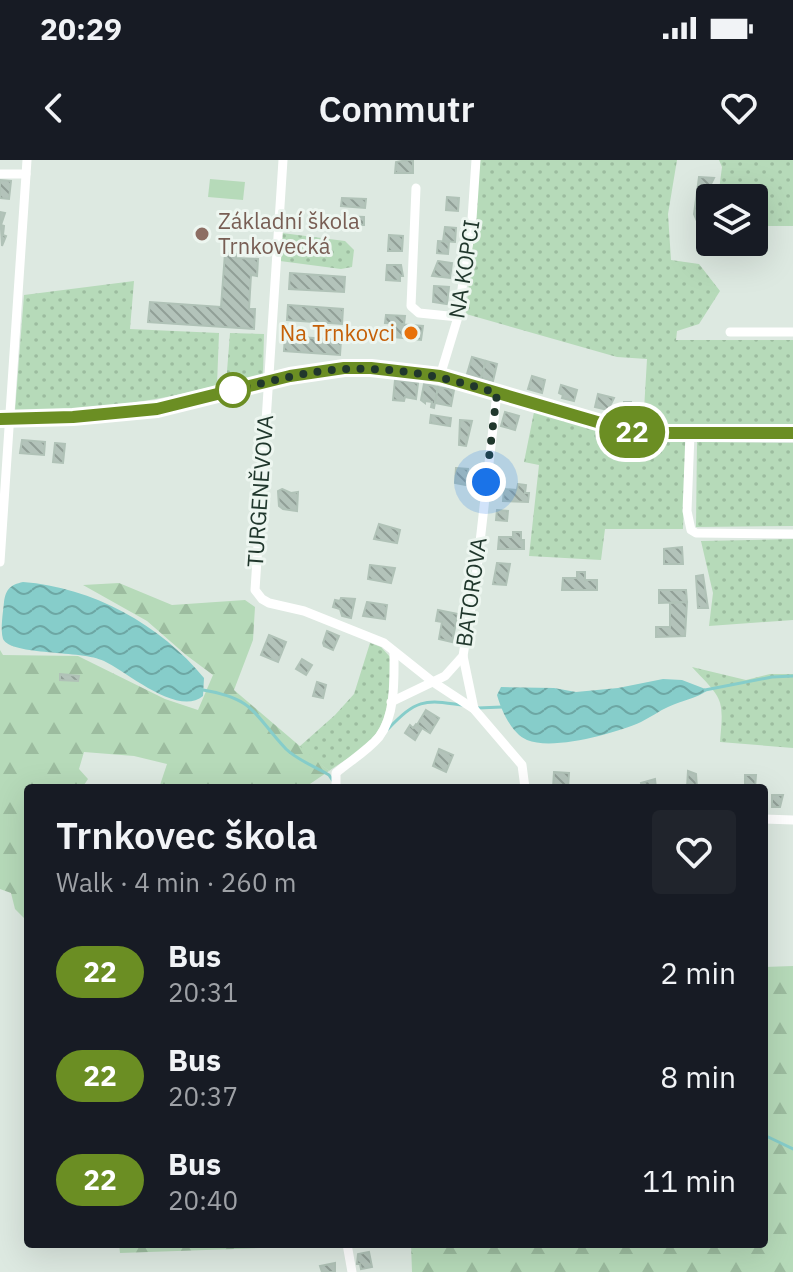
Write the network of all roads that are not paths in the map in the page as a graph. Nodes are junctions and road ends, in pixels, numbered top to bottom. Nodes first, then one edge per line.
1 (27, 160) edge
2 (283, 160) edge
3 (476, 160) edge
4 (0, 174) edge
5 (26, 174) junction
6 (416, 188) dead end
7 (458, 317) junction
8 (730, 332) dead end
9 (793, 332) edge
10 (440, 376) junction
11 (268, 381) junction
12 (497, 393) junction
13 (5, 419) edge
14 (793, 433) edge
15 (690, 434) junction
16 (793, 534) edge
17 (0, 562) edge
18 (394, 652) junction
19 (463, 656) junction
20 (433, 682) junction
21 (391, 702) junction
22 (474, 709) junction
23 (336, 784) edge
24 (524, 784) edge
25 (768, 819) edge
26 (793, 820) edge
27 (348, 1248) edge
28 (352, 1272) edge

1 - 5 street
2 - 11 street
3 - 7 street, NA KOPCI
4 - 5 street
5 - 13 street
6 - 7 street
7 - 10 street, NA KOPCI
8 - 9 street
10 - 11 street
10 - 12 street
11 - 13 street
11 - 18 street, TURGENĚVOVA
12 - 15 street
12 - 19 street, BATOROVA
13 - 17 street
14 - 15 street
15 - 16 street
18 - 20 street
18 - 21 street
19 - 20 street, BATOROVA
19 - 22 street
20 - 21 street, BATOROVA
20 - 22 street
21 - 23 street
22 - 24 street
25 - 26 street
27 - 28 street

